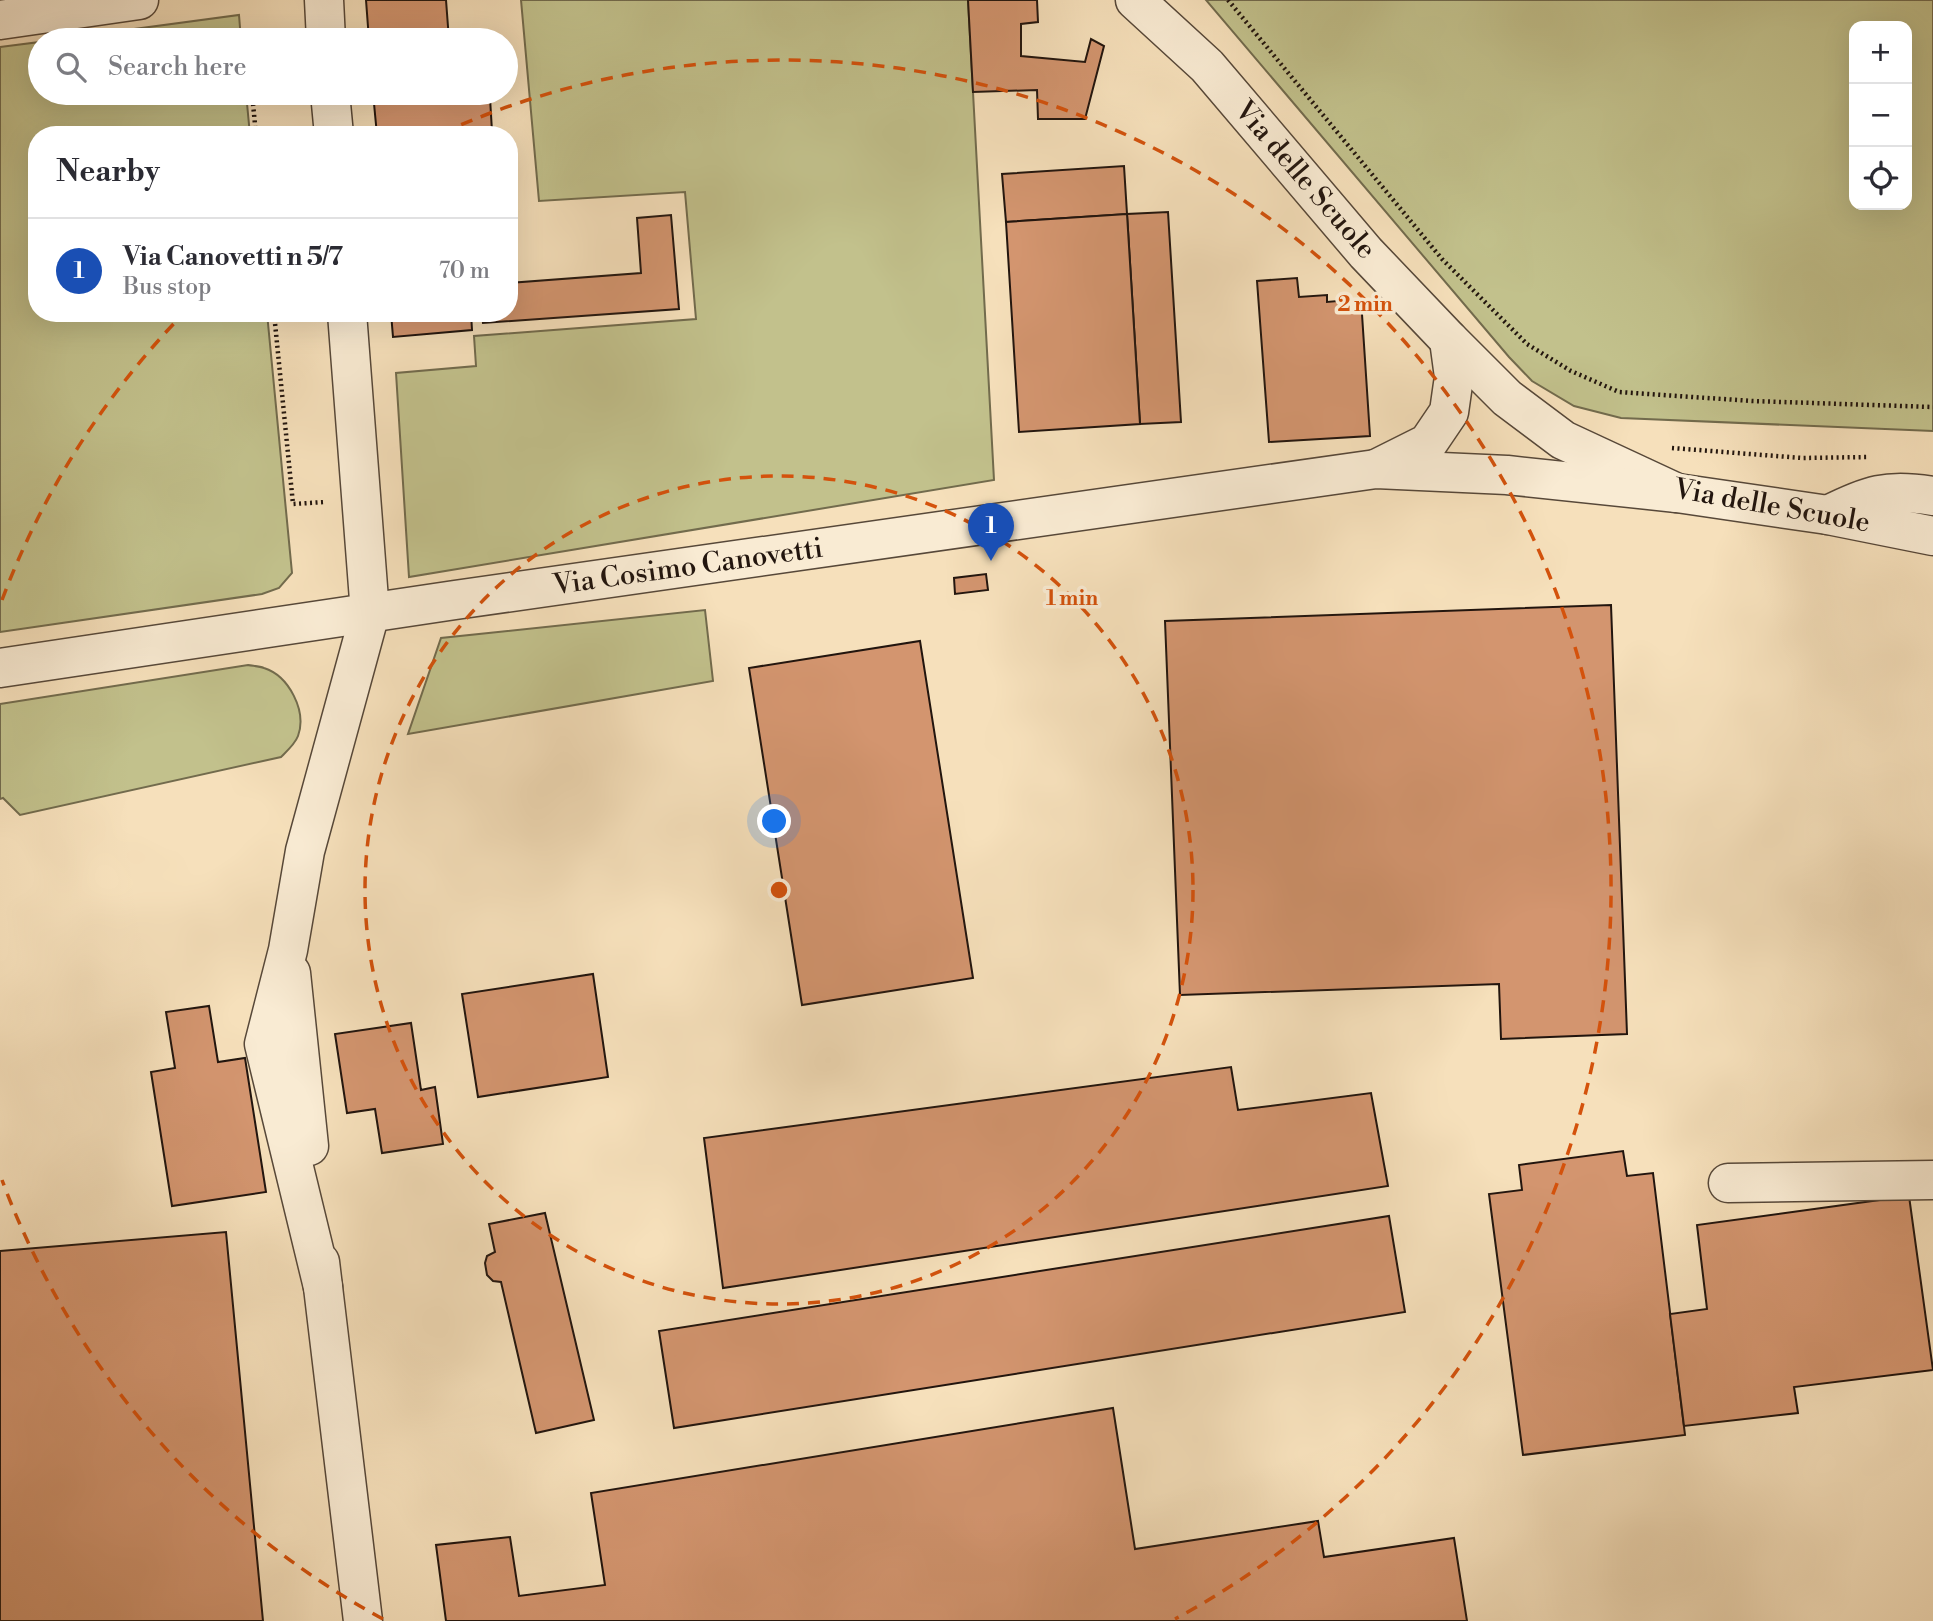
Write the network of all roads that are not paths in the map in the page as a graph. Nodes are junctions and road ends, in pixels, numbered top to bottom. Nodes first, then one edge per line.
1 (139, 0) edge
2 (324, 0) edge
3 (1135, 0) edge
4 (0, 20) edge
5 (326, 28) edge
6 (331, 105) edge
7 (333, 126) edge
8 (347, 322) edge
9 (1449, 340) junction
10 (1376, 469) junction
11 (1677, 493) junction
12 (1933, 496) edge
13 (1828, 516) junction
14 (1933, 536) edge
15 (370, 613) junction
16 (0, 668) edge
17 (1933, 1180) edge
18 (1728, 1183) dead end
19 (362, 1621) edge

1 - 4 street
2 - 5 street
3 - 9 street, Via delle Scuole
6 - 7 street
8 - 15 street
9 - 10 street, Via Cosimo Canovetti
9 - 11 street, Via delle Scuole
10 - 11 street, Via Cosimo Canovetti
10 - 15 street, Via Cosimo Canovetti
11 - 13 street, Via delle Scuole
12 - 13 street
13 - 14 street, Via delle Scuole
15 - 16 street, Via Cosimo Canovetti
15 - 19 street
17 - 18 street

